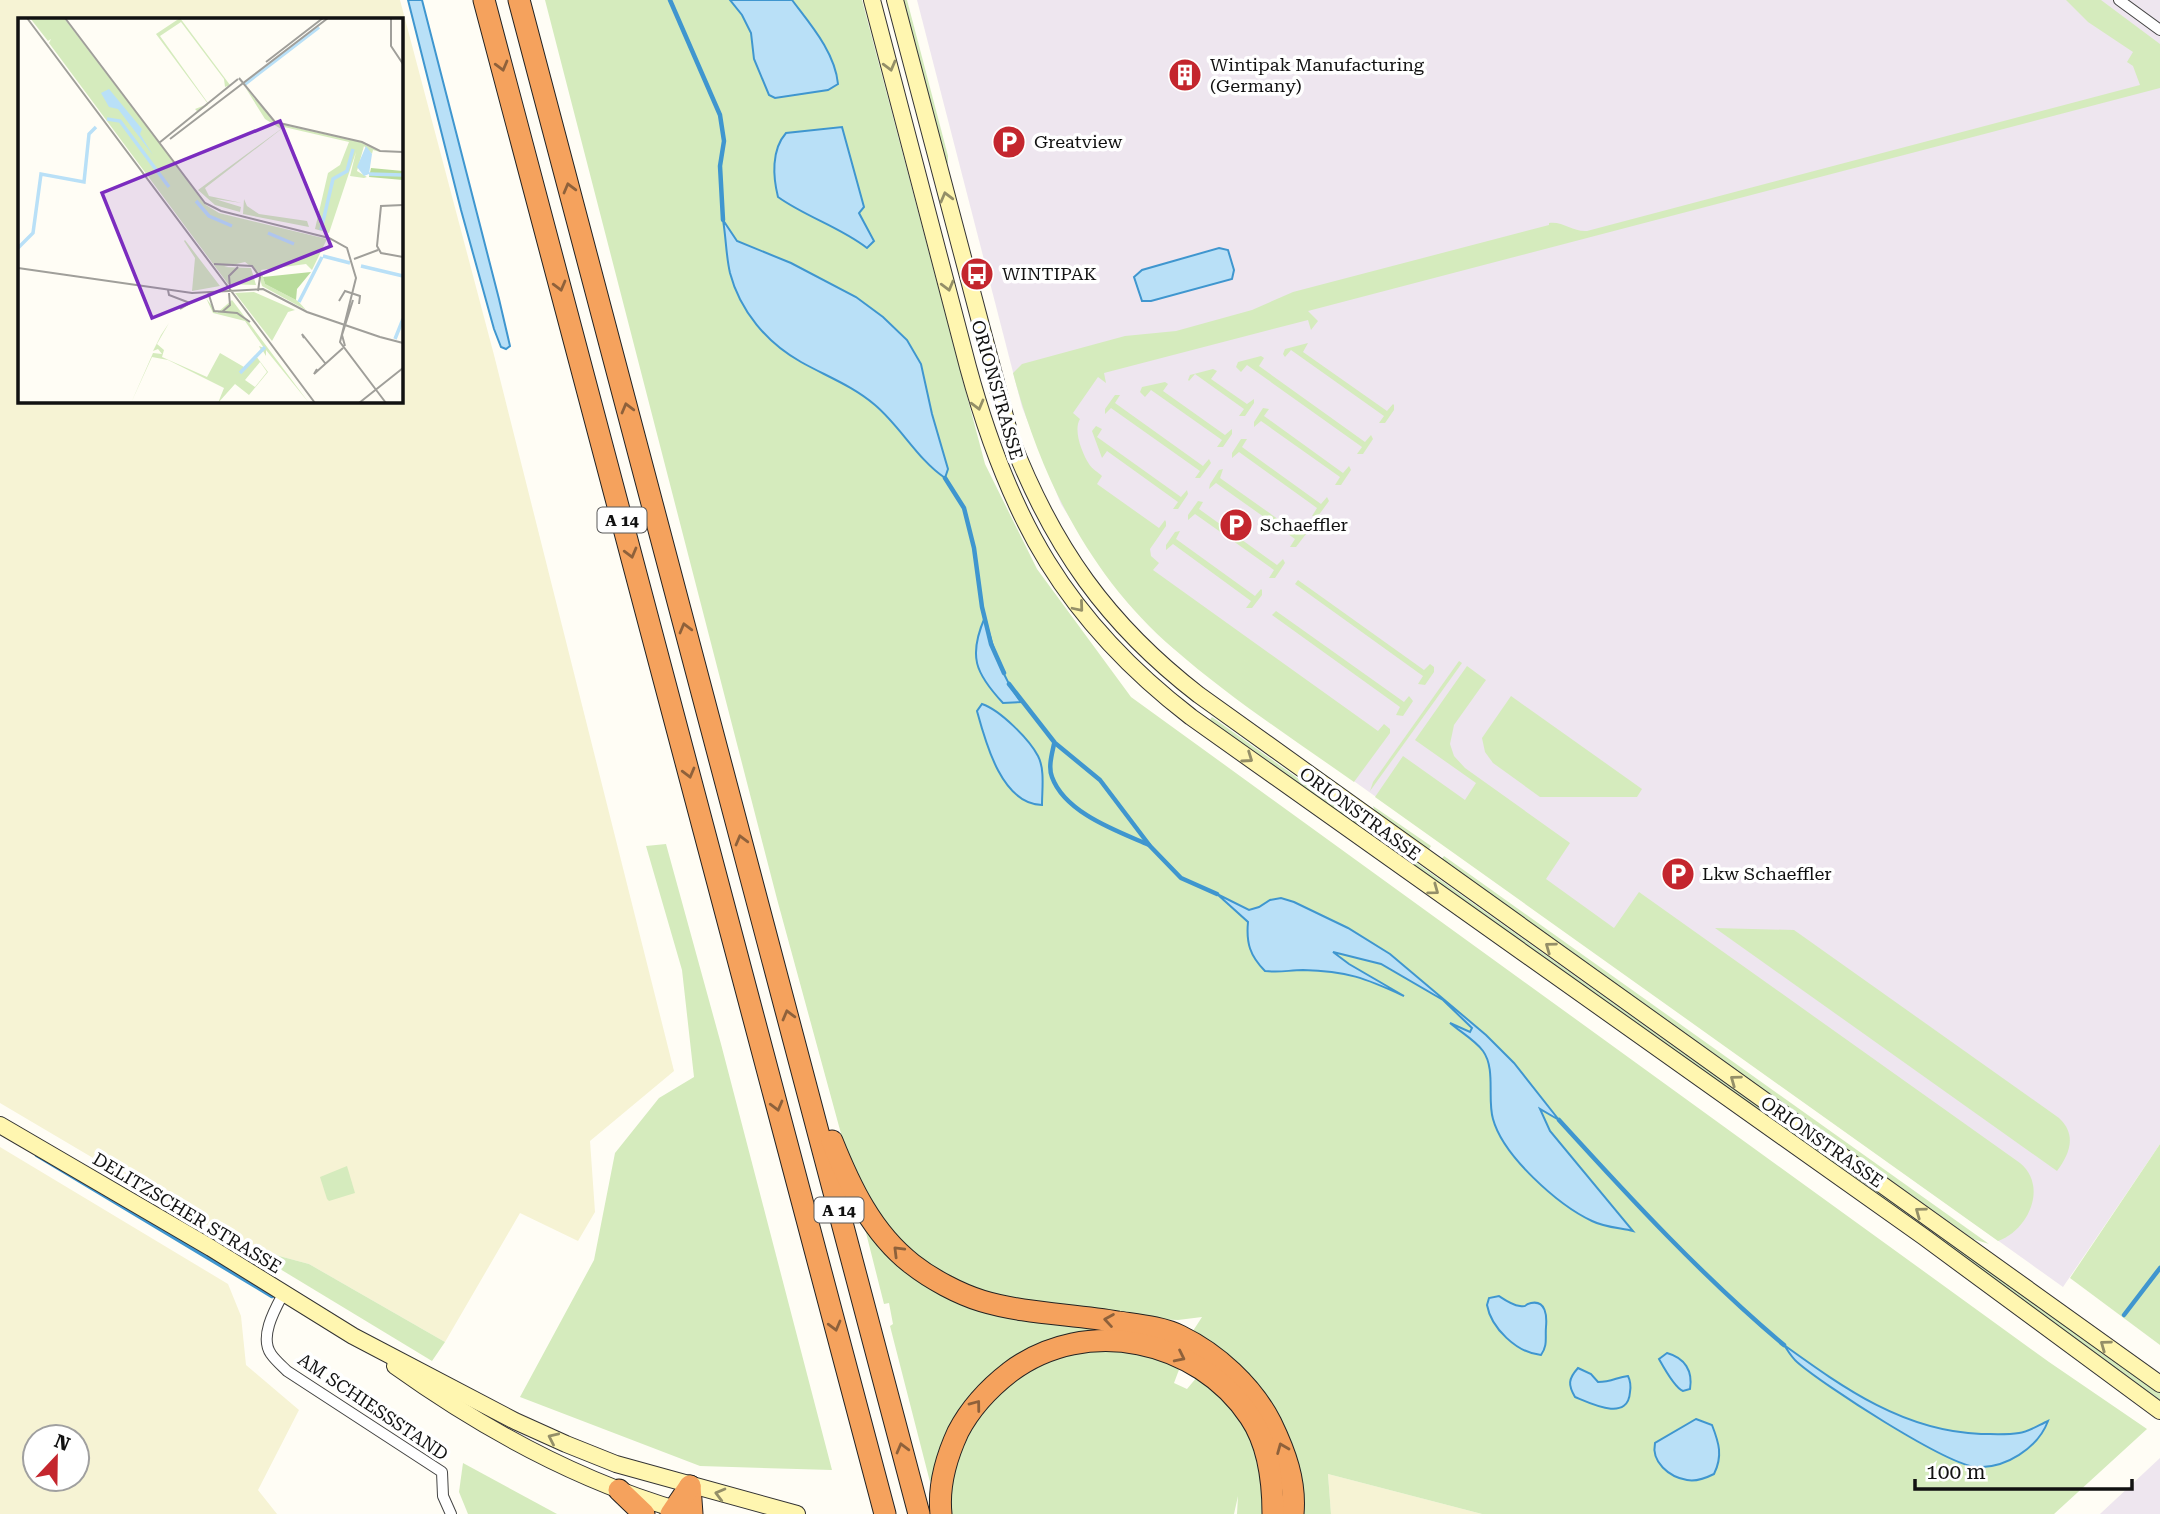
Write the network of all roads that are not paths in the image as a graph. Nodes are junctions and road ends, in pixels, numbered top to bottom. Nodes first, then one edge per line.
1 (484, 0) edge
2 (519, 0) edge
3 (872, 0) edge
4 (895, 0) edge
5 (2119, 0) edge
6 (2160, 30) edge
7 (797, 1050) junction
8 (0, 1125) edge
9 (283, 1294) junction
10 (353, 1335) junction
11 (2160, 1384) edge
12 (2160, 1411) edge
13 (690, 1486) junction
14 (619, 1490) junction
15 (682, 1513) edge
16 (452, 1514) edge
17 (644, 1514) edge
18 (797, 1514) edge
19 (885, 1514) edge
20 (919, 1514) edge
21 (941, 1514) edge
22 (1273, 1514) edge
23 (1293, 1514) edge

1 -> 19 highway, A 14
7 -> 2 highway, A 14
3 -> 12 street, ORIONSTRASSE
11 -> 4 street, ORIONSTRASSE
5 - 6 street
20 -> 7 highway, A 14
23 -> 7 highway
8 - 9 street, DELITZSCHER STRASSE
9 - 10 street, DELITZSCHER STRASSE
9 - 16 street, AM SCHIESSSTAND
13 -> 10 street
10 - 14 street
13 - 15 highway
18 -> 13 street
14 - 15 street
14 - 17 highway
21 -> 22 highway

